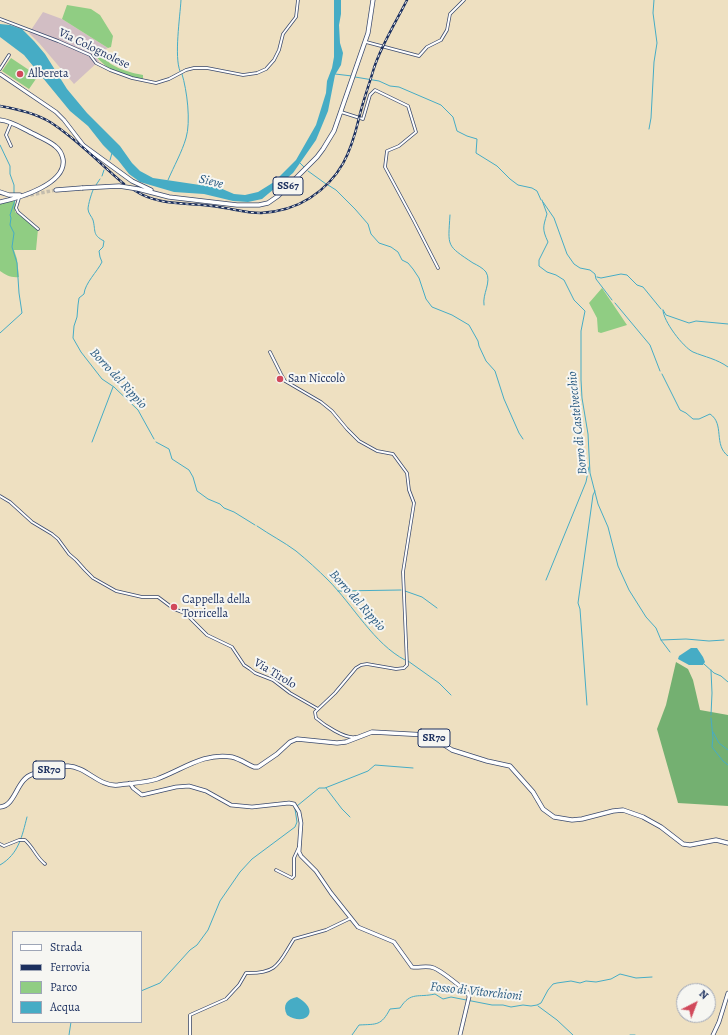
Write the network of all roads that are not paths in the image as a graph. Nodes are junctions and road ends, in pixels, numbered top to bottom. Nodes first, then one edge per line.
1 (298, 0) edge
2 (372, 0) edge
3 (464, 0) edge
4 (0, 20) edge
5 (366, 42) junction
6 (9, 55) dead end
7 (0, 69) edge
8 (0, 74) edge
9 (341, 112) junction
10 (0, 120) edge
11 (11, 123) junction
12 (11, 146) dead end
13 (84, 146) joint
14 (56, 190) tunnel mouth
15 (0, 192) edge
16 (27, 194) junction
17 (169, 197) junction
18 (16, 198) junction
19 (0, 202) edge
20 (38, 229) dead end
21 (438, 268) dead end
22 (270, 352) dead end
23 (0, 496) edge
24 (318, 709) junction
25 (357, 738) junction
26 (130, 783) junction
27 (0, 807) edge
28 (728, 843) edge
29 (0, 844) edge
30 (299, 847) junction
31 (45, 864) dead end
32 (276, 870) dead end
33 (351, 918) junction
34 (728, 993) edge
35 (190, 1035) edge
36 (460, 1035) edge
37 (713, 1035) edge

1 - 4 street, Via Colognolese
2 - 5 main road, SS67
3 - 5 street
5 - 9 main road, SS67
6 - 7 street
8 - 13 main road
9 - 17 main road, SS67
9 - 21 street
10 - 11 main road
11 - 12 street
11 - 16 main road
13 - 17 main road
14 - 17 main road, SS67, bridge
15 - 16 main road
16 - 18 main road
18 - 19 main road
18 - 20 street
22 - 24 street
23 - 24 street, Via Tirolo
24 - 25 street
25 - 26 main road, SR70
25 - 28 main road, SR70
26 - 27 main road, SR70
26 - 30 main road
29 - 31 street
30 - 32 street
30 - 33 main road
33 - 35 street
33 - 36 main road
34 - 37 main road

